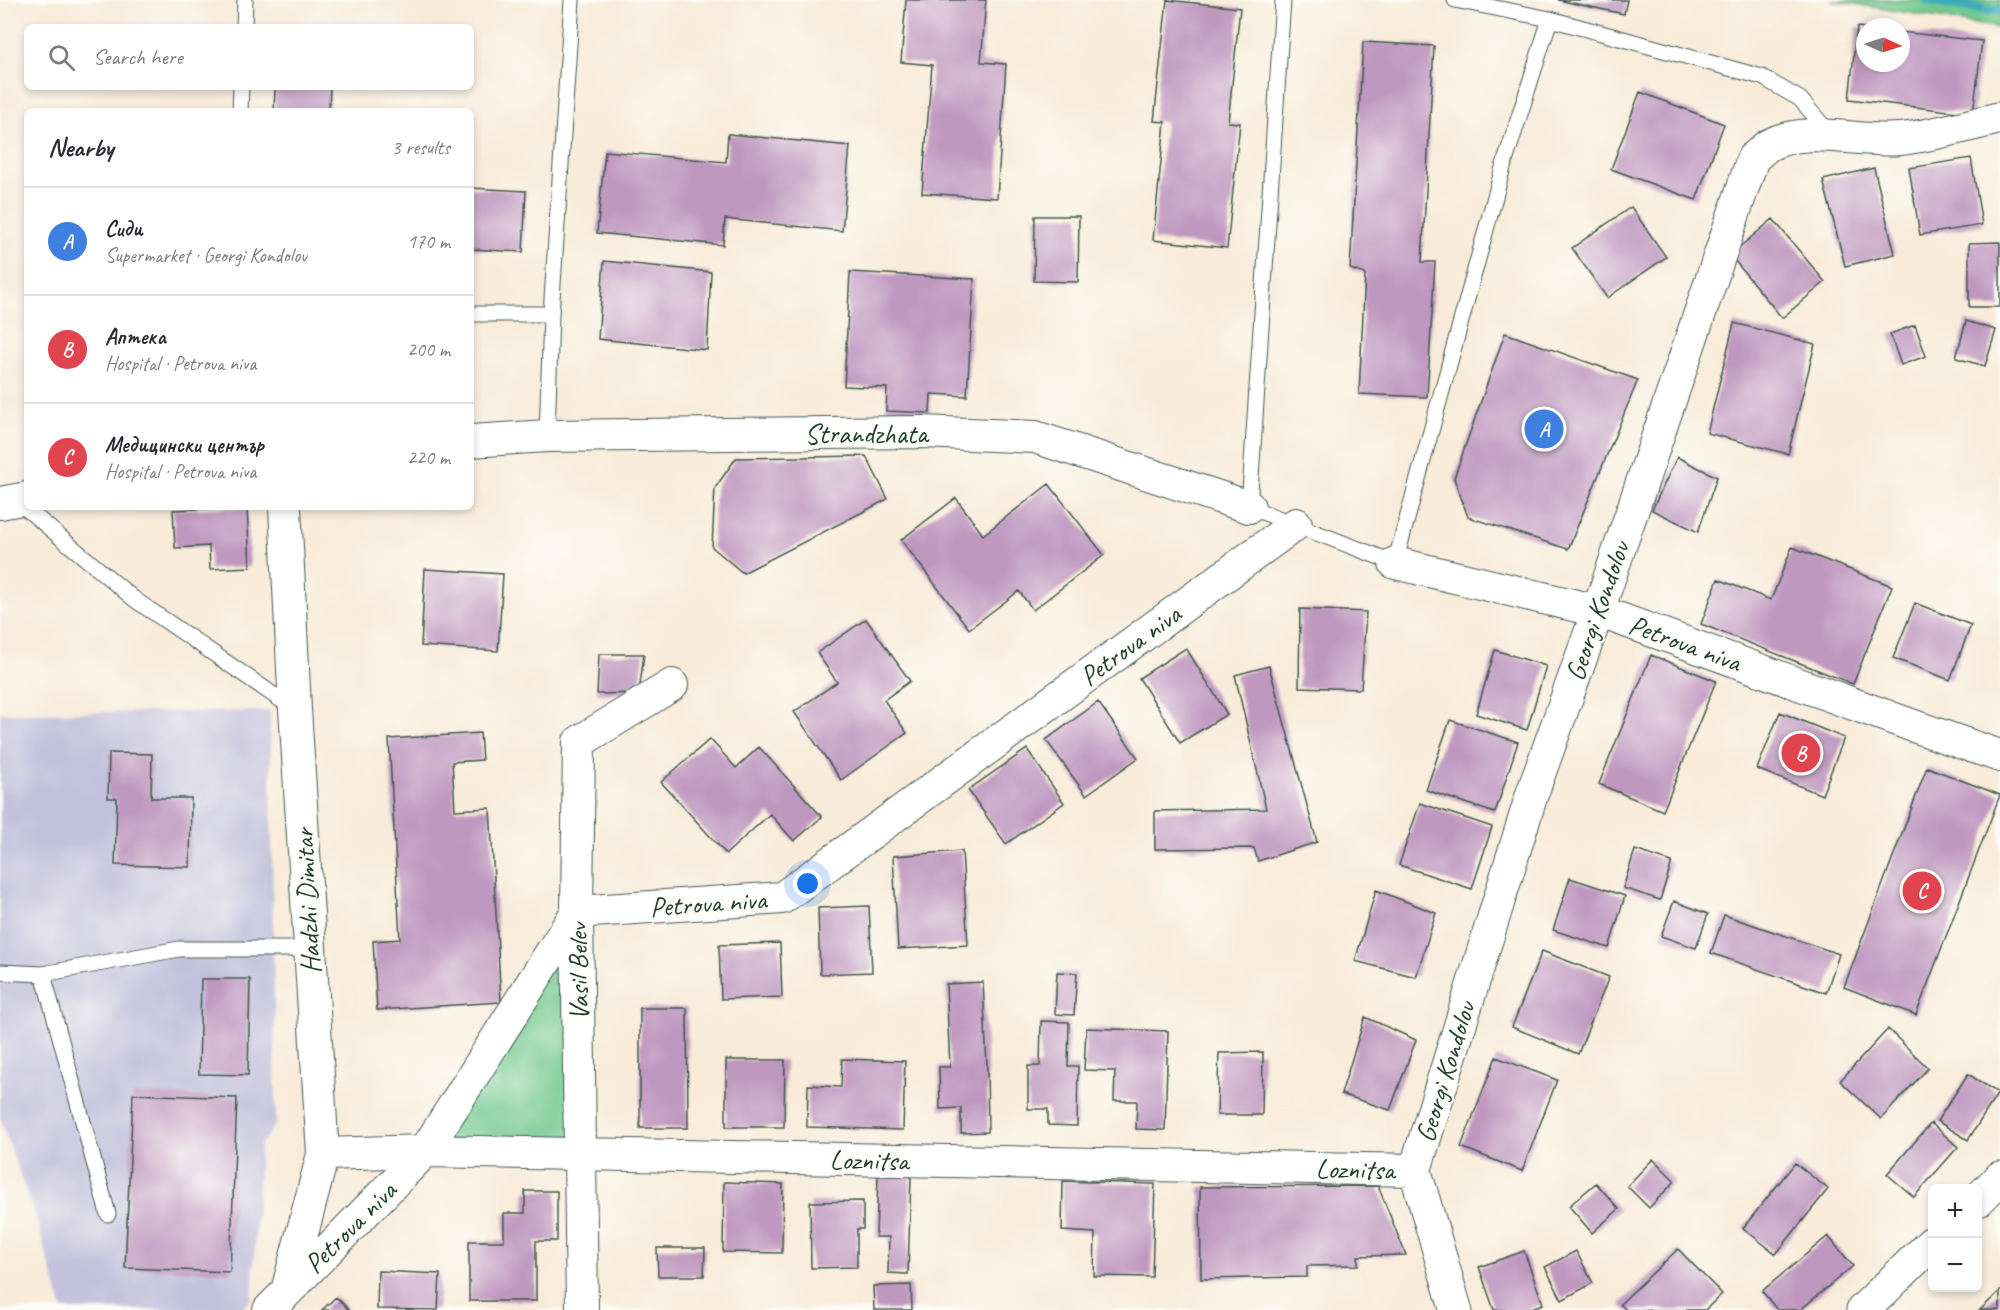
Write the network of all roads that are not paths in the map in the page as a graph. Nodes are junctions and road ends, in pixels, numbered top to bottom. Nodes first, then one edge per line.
1 (245, 0) edge
2 (572, 0) edge
3 (1283, 0) edge
4 (1455, 0) edge
5 (1550, 19) junction
6 (244, 24) edge
7 (241, 90) edge
8 (240, 108) edge
9 (2000, 118) edge
10 (1832, 136) junction
11 (474, 314) edge
12 (551, 314) junction
13 (547, 436) junction
14 (474, 441) edge
15 (1249, 507) junction
16 (26, 510) edge
17 (285, 510) edge
18 (1296, 524) junction
19 (1395, 563) junction
20 (1598, 611) junction
21 (672, 685) dead end
22 (295, 710) junction
23 (2000, 756) edge
24 (577, 912) junction
25 (309, 949) junction
26 (0, 972) edge
27 (43, 974) junction
28 (425, 1151) junction
29 (323, 1154) junction
30 (580, 1155) junction
31 (1415, 1170) junction
32 (2000, 1178) edge
33 (1982, 1195) edge
34 (108, 1214) dead end
35 (1928, 1247) edge
36 (278, 1301) edge
37 (582, 1310) edge
38 (1456, 1310) edge
39 (1863, 1310) edge

1 - 6 lane
2 - 12 lane
3 - 15 lane
4 - 5 lane
5 - 10 lane
5 - 19 lane
7 - 8 lane
9 - 10 street, Georgi Kondolov
10 - 20 street, Georgi Kondolov
11 - 12 lane
12 - 13 lane
13 - 14 street, Strandzhata
13 - 15 street, Strandzhata
15 - 18 lane, Petrova niva
16 - 22 lane
17 - 22 street, Hadzhi Dimitar
18 - 19 lane, Petrova niva
18 - 24 street, Petrova niva
19 - 20 street, Petrova niva
20 - 23 street, Petrova niva
20 - 31 street, Georgi Kondolov
21 - 24 street, Vasil Belev
22 - 25 street, Hadzhi Dimitar
24 - 28 street, Petrova niva
24 - 30 street, Vasil Belev
25 - 27 lane
25 - 29 street, Hadzhi Dimitar
26 - 27 lane
27 - 34 lane
28 - 29 street, Loznitsa
28 - 30 street, Loznitsa
28 - 36 street, Petrova niva
29 - 36 street, Hadzhi Dimitar
30 - 31 street, Loznitsa
30 - 37 street, Vasil Belev
31 - 38 street, Georgi Kondolov
32 - 33 street
35 - 39 street

